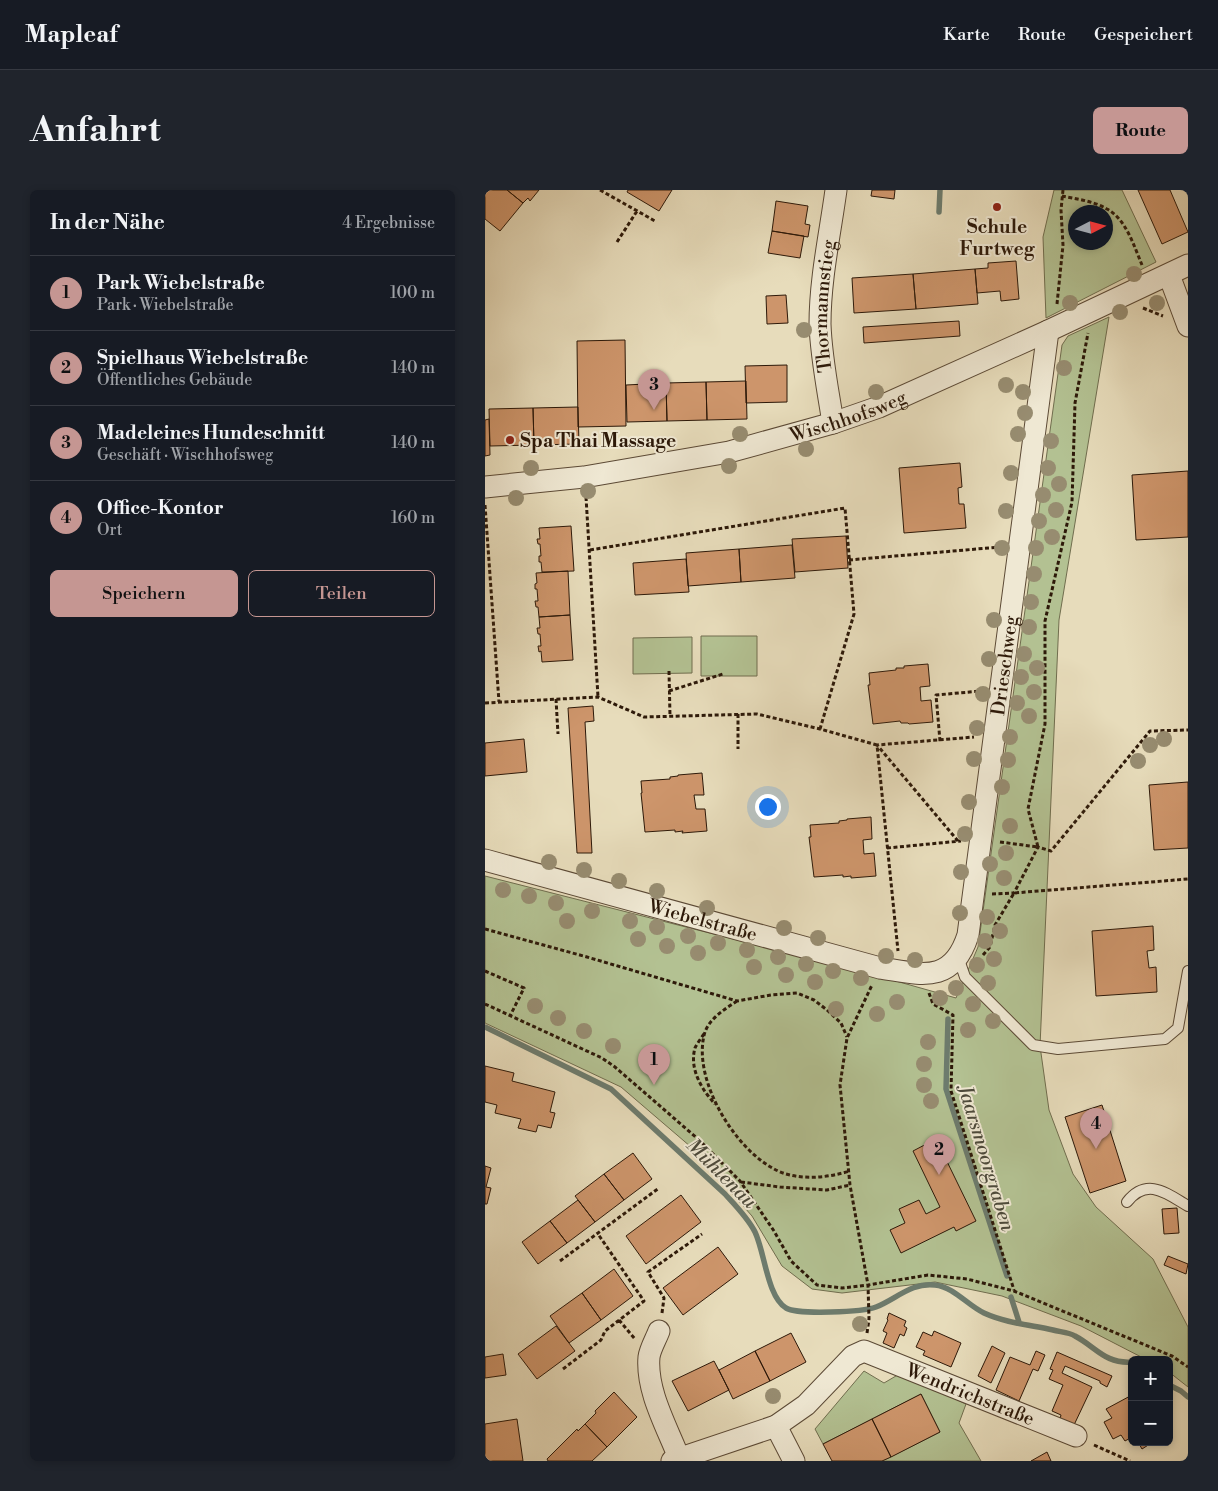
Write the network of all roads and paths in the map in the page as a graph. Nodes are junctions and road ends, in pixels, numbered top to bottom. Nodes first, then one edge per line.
1 (600, 190) edge
2 (836, 190) edge
3 (1063, 190) edge
4 (1062, 196) junction
5 (637, 210) junction
6 (655, 222) dead end
7 (617, 242) dead end
8 (1188, 266) edge
9 (1169, 275) junction
10 (1149, 284) junction
11 (1119, 298) junction
12 (1093, 310) junction
13 (1179, 323) edge
14 (1048, 332) junction
15 (833, 423) junction
16 (584, 477) junction
17 (485, 487) edge
18 (485, 502) edge
19 (1019, 546) junction
20 (590, 550) junction
21 (849, 560) junction
22 (669, 671) dead end
23 (723, 674) dead end
24 (1001, 689) junction
25 (669, 691) junction
26 (598, 697) junction
27 (556, 700) junction
28 (499, 702) junction
29 (485, 703) edge
30 (738, 714) junction
31 (670, 716) junction
32 (820, 729) junction
33 (1188, 730) edge
34 (558, 734) dead end
35 (994, 735) junction
36 (940, 741) junction
37 (877, 746) junction
38 (738, 749) dead end
39 (981, 840) junction
40 (958, 841) junction
41 (1038, 847) junction
42 (887, 848) junction
43 (485, 860) edge
44 (1188, 879) edge
45 (1014, 893) junction
46 (972, 895) junction
47 (485, 929) edge
48 (958, 957) junction
49 (485, 971) edge
50 (1188, 971) edge
51 (923, 974) junction
52 (883, 977) junction
53 (965, 978) junction
54 (737, 1001) junction
55 (485, 1004) edge
56 (510, 1016) junction
57 (705, 1032) junction
58 (847, 1038) junction
59 (717, 1106) junction
60 (850, 1171) junction
61 (740, 1182) junction
62 (851, 1185) junction
63 (659, 1188) dead end
64 (1127, 1202) dead end
65 (1188, 1206) edge
66 (598, 1234) junction
67 (702, 1234) dead end
68 (560, 1261) dead end
69 (868, 1285) junction
70 (1014, 1291) junction
71 (869, 1319) dead end
72 (659, 1331) joint
73 (1188, 1367) edge
74 (563, 1369) dead end
75 (776, 1426) junction
76 (1076, 1436) joint
77 (676, 1460) edge
78 (794, 1461) edge
79 (1130, 1461) edge

1 - 5 path
2 - 15 street, Thormannstieg
3 - 4 path
4 - 10 path
4 - 14 path
5 - 6 path
5 - 7 path
8 - 9 street, Wischhofsweg
9 - 10 street, Wischhofsweg
9 - 13 street
10 - 11 street, Wischhofsweg
11 - 12 street, Wischhofsweg
11 - 13 path
12 - 14 street, Wischhofsweg
12 - 41 path
14 - 15 street, Wischhofsweg
14 - 19 street, Drieschweg
15 - 16 street, Wischhofsweg
16 - 17 street, Wischhofsweg
16 - 20 path
18 - 28 path
19 - 21 path
19 - 24 street, Drieschweg
20 - 21 path
20 - 26 path
21 - 32 path
22 - 25 path
23 - 25 path
24 - 35 street, Drieschweg
24 - 36 path
25 - 31 path
26 - 27 path
26 - 31 path
27 - 28 path
27 - 34 path
28 - 29 path
30 - 31 path
30 - 32 path
30 - 38 path
32 - 37 path
33 - 41 path
35 - 36 path
35 - 39 street, Drieschweg
36 - 37 path
37 - 40 path
37 - 42 path
39 - 40 path
39 - 41 path
39 - 46 street, Drieschweg
40 - 42 path
41 - 45 path
42 - 52 path
43 - 52 street, Wiebelstraße
44 - 45 path
45 - 46 path
45 - 53 path
46 - 48 street, Drieschweg
47 - 54 path
48 - 51 street, Drieschweg
48 - 53 lane
49 - 56 path
50 - 53 lane
51 - 52 street, Wiebelstraße
51 - 70 path
52 - 58 path
54 - 57 path
54 - 58 path
55 - 56 path
56 - 61 path
57 - 59 path
57 - 59 path
58 - 60 path
59 - 60 path
60 - 62 path
61 - 62 path
61 - 69 path
62 - 69 path
63 - 66 path
64 - 65 lane
66 - 68 path
66 - 74 path
67 - 72 path
69 - 70 path
69 - 71 path
70 - 73 path
72 - 77 street
75 - 76 street, Wendrichstraße
75 - 77 street
75 - 78 street
76 - 79 path

